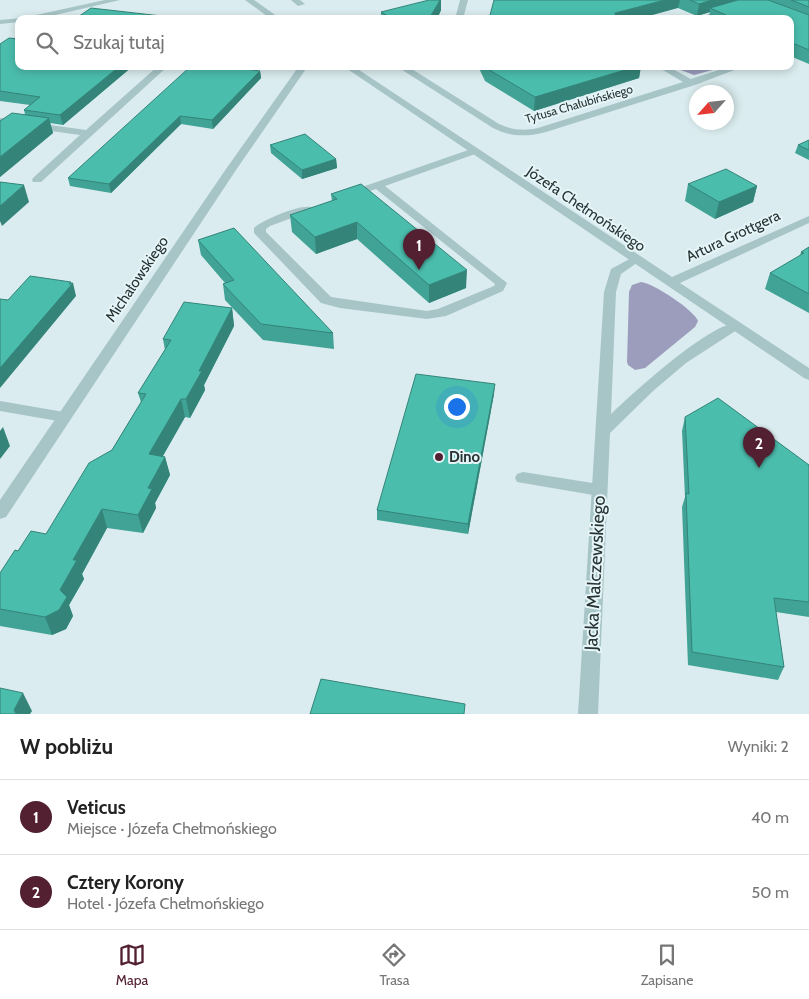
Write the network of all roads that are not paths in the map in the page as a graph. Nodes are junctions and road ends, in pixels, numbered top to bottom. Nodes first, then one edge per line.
1 (116, 0) edge
2 (249, 0) edge
3 (464, 0) edge
4 (734, 8) edge
5 (44, 15) edge
6 (271, 15) edge
7 (460, 15) edge
8 (711, 15) edge
9 (15, 20) edge
10 (0, 22) edge
11 (159, 70) edge
12 (301, 70) edge
13 (353, 70) edge
14 (407, 70) edge
15 (668, 70) edge
16 (729, 70) edge
17 (692, 83) junction
18 (0, 121) edge
19 (88, 134) junction
20 (474, 151) junction
21 (37, 180) dead end
22 (377, 185) junction
23 (340, 198) edge
24 (322, 204) edge
25 (809, 219) edge
26 (635, 260) junction
27 (670, 283) junction
28 (736, 326) junction
29 (809, 375) edge
30 (0, 406) edge
31 (64, 416) junction
32 (602, 432) junction
33 (523, 478) dead end
34 (599, 490) junction
35 (0, 512) edge
36 (588, 714) edge

1 - 5 street
2 - 6 street
3 - 7 street
4 - 8 street
9 - 10 street
11 - 19 street
12 - 31 street, Michałowskiego
13 - 20 street, Józefa Chełmońskiego
14 - 17 street, Tytusa Chałubińskiego
15 - 17 street
16 - 17 street, Tytusa Chałubińskiego
18 - 19 street
19 - 21 street
20 - 22 street
20 - 26 street, Józefa Chełmońskiego
22 - 23 street
22 - 24 street
25 - 27 street, Artura Grottgera
26 - 27 street, Józefa Chełmońskiego
26 - 32 street, Jacka Malczewskiego
27 - 28 street, Józefa Chełmońskiego
28 - 29 street, Józefa Chełmońskiego
28 - 32 street
30 - 31 street
31 - 35 street, Michałowskiego
32 - 34 street, Jacka Malczewskiego
33 - 34 street
34 - 36 street, Jacka Malczewskiego

